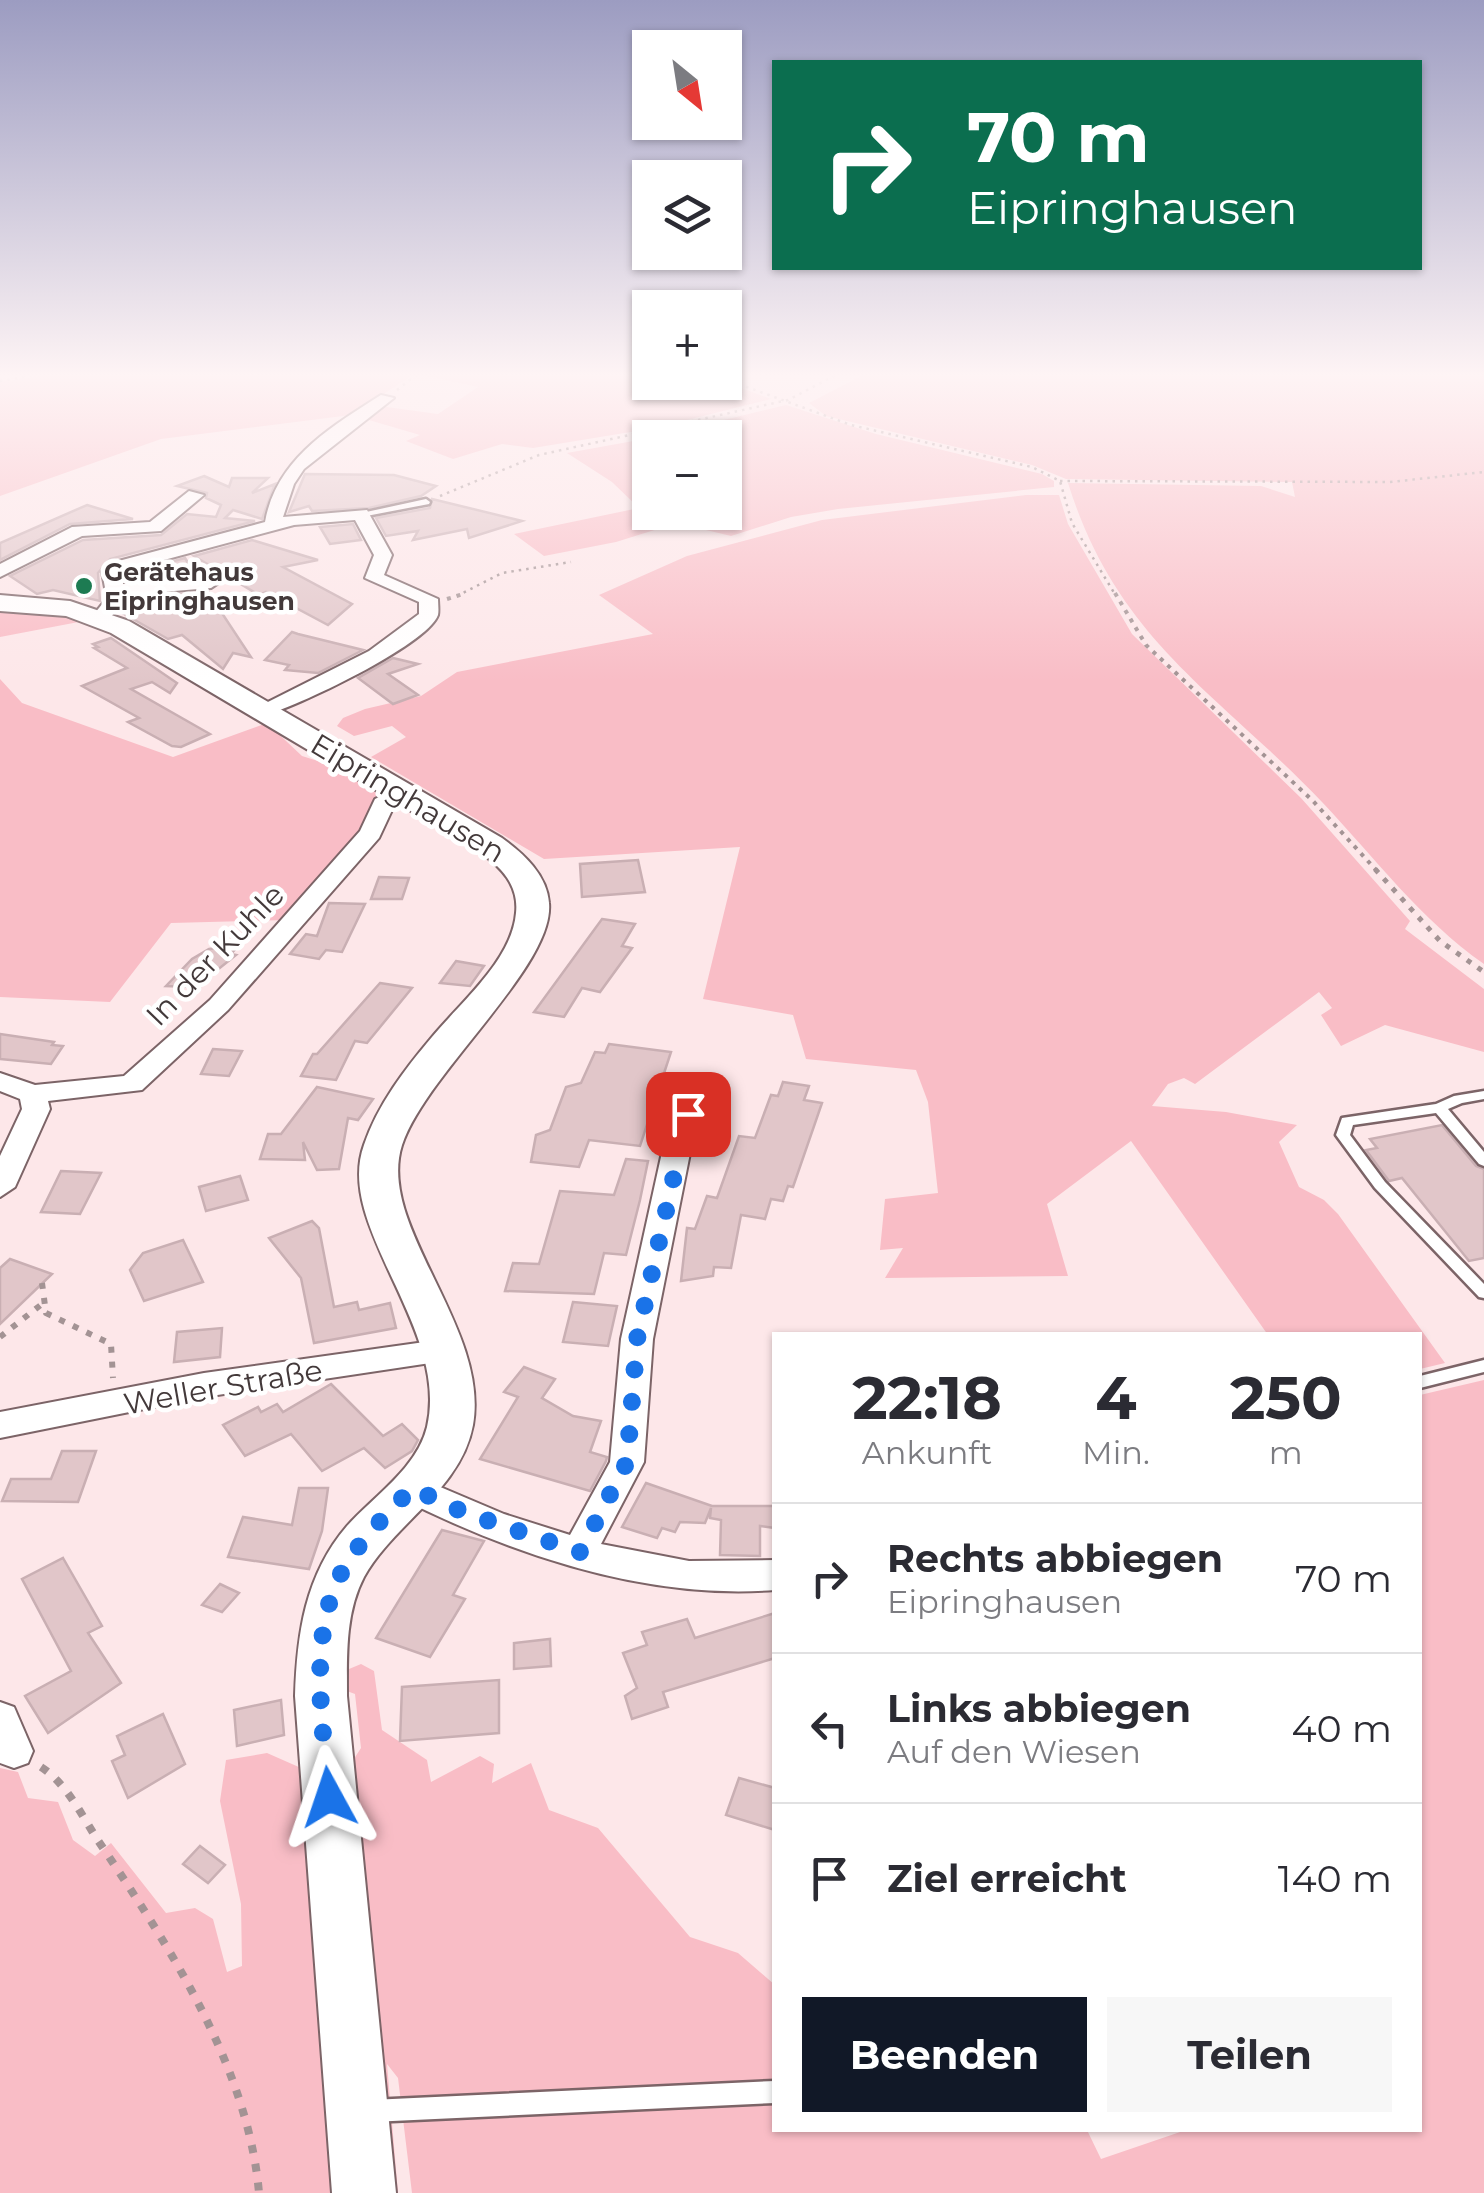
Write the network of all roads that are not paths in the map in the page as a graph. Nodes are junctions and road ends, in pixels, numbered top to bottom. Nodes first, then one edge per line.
1 (292, 477) edge
2 (194, 496) dead end
3 (426, 502) road end
4 (361, 514) junction
5 (273, 525) junction
6 (0, 571) edge
7 (210, 582) dead end
8 (117, 590) junction
9 (0, 603) edge
10 (101, 618) junction
11 (262, 710) junction
12 (403, 792) junction
13 (0, 1082) edge
14 (32, 1094) junction
15 (1484, 1095) edge
16 (708, 1098) dead end
17 (1439, 1108) junction
18 (1484, 1161) edge
19 (0, 1188) edge
20 (1484, 1293) edge
21 (446, 1351) junction
22 (1484, 1366) edge
23 (1422, 1382) edge
24 (0, 1426) edge
25 (412, 1488) junction
26 (580, 1552) junction
27 (772, 1575) edge
28 (772, 2092) edge
29 (357, 2112) junction
30 (364, 2193) edge

1 - 5 street
2 - 6 street
3 - 4 lane
4 - 5 street
4 - 11 street, Eipringhausen
5 - 8 street
7 - 8 street
8 - 10 street
9 - 10 main road, Eipringhausen
10 - 11 main road, Eipringhausen
11 - 12 main road, Eipringhausen
12 - 14 street, In der Kuhle
12 - 21 main road, Eipringhausen
13 - 14 street, In der Kuhle
14 - 19 street
15 - 17 lane
16 - 26 street
17 - 18 lane
17 - 20 lane
21 - 24 street, Weller Straße
21 - 25 main road, Eipringhausen
22 - 23 lane
25 - 26 street
25 - 29 main road, Eipringhausen
26 - 27 street
28 - 29 lane
29 - 30 main road, Eipringhausen

